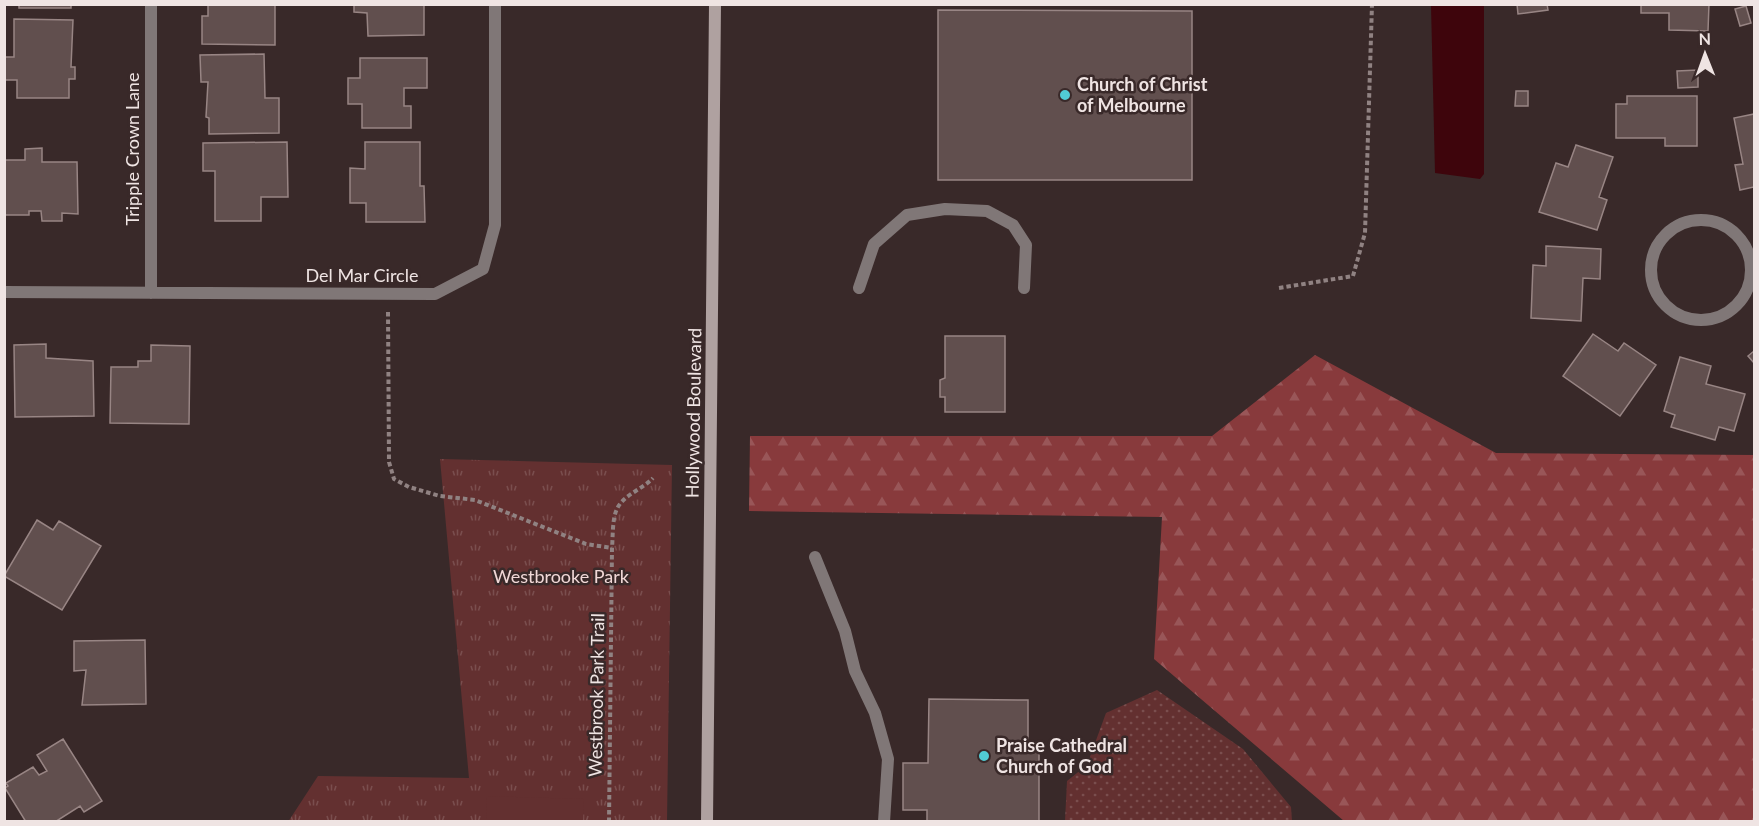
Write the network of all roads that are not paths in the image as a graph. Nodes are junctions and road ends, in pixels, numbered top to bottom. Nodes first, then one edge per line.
1 (151, 4) edge
2 (495, 4) edge
3 (715, 4) edge
4 (1750, 243) edge
5 (859, 288) dead end
6 (1024, 288) dead end
7 (4, 292) edge
8 (152, 293) junction
9 (815, 556) dead end
10 (707, 822) edge
11 (884, 822) edge

1 - 8 street, Tripple Crown Lane
2 - 8 street, Del Mar Circle
3 - 10 street, Hollywood Boulevard
4 - 4 street
5 - 6 street
7 - 8 street, Del Mar Circle
9 - 11 street

